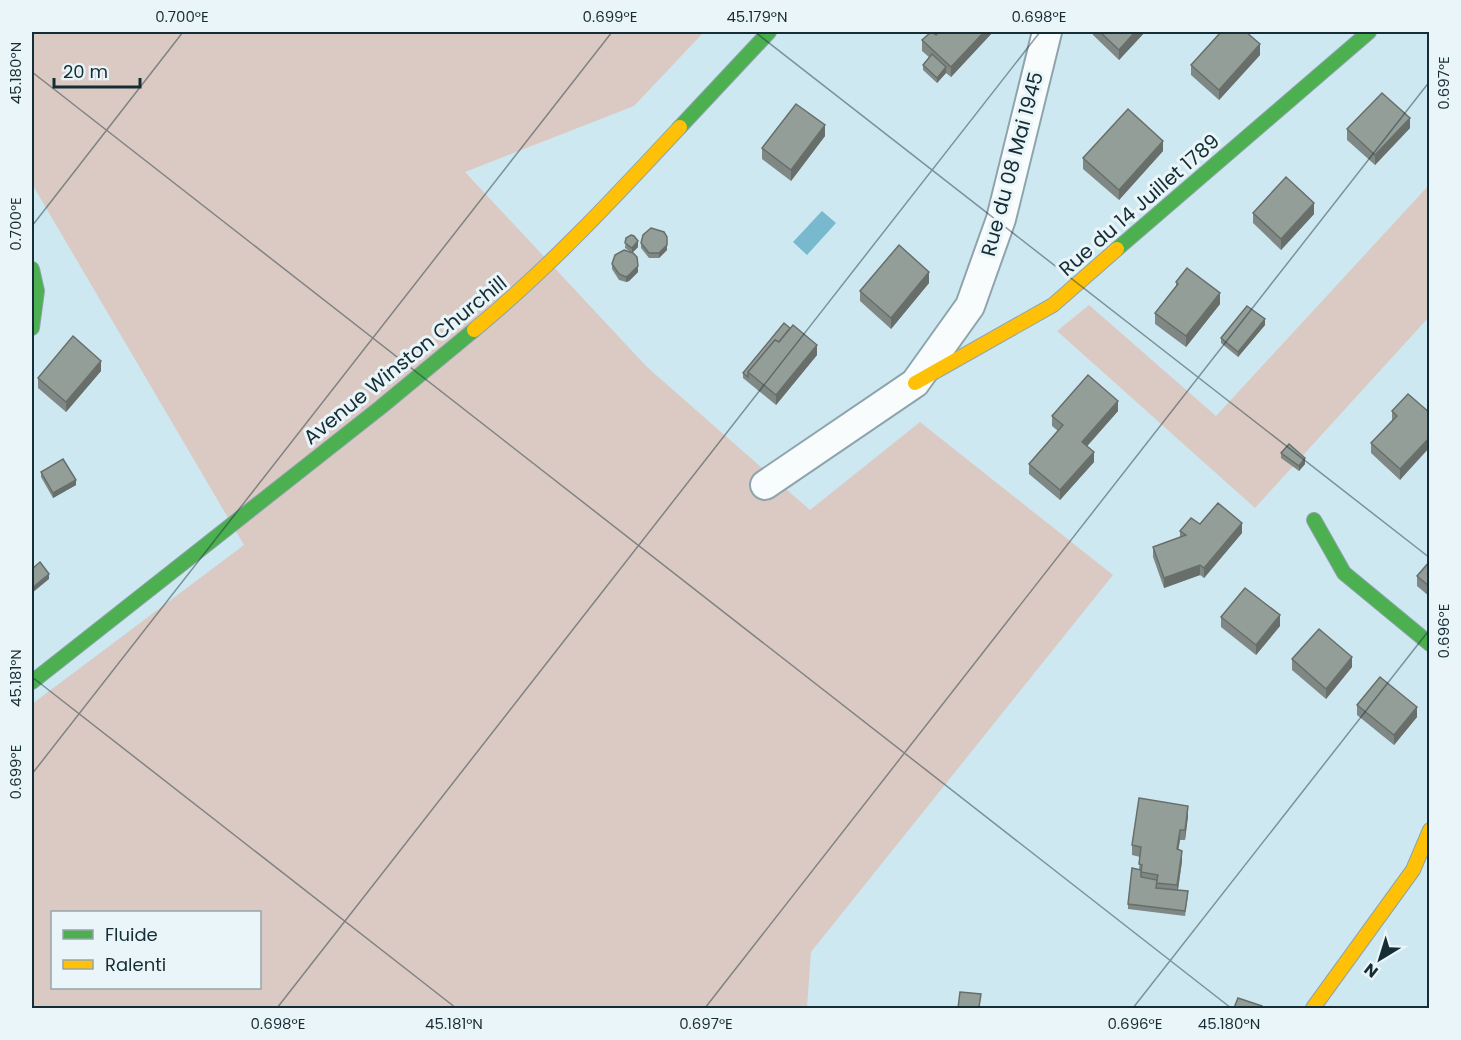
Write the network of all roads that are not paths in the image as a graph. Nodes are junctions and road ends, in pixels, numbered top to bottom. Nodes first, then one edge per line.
1 (769, 32) edge
2 (1047, 32) edge
3 (1369, 32) edge
4 (32, 269) edge
5 (32, 328) edge
6 (915, 383) junction
7 (765, 485) dead end
8 (1314, 520) dead end
9 (1430, 644) edge
10 (32, 682) edge
11 (1430, 830) edge
12 (1313, 1008) edge

1 - 10 street, Avenue Winston Churchill
2 - 6 street, Rue du 08 Mai 1945
3 - 6 street, Rue du 14 Juillet 1789
4 - 5 street
6 - 7 street, Rue du 08 Mai 1945
8 - 9 street
11 - 12 street

